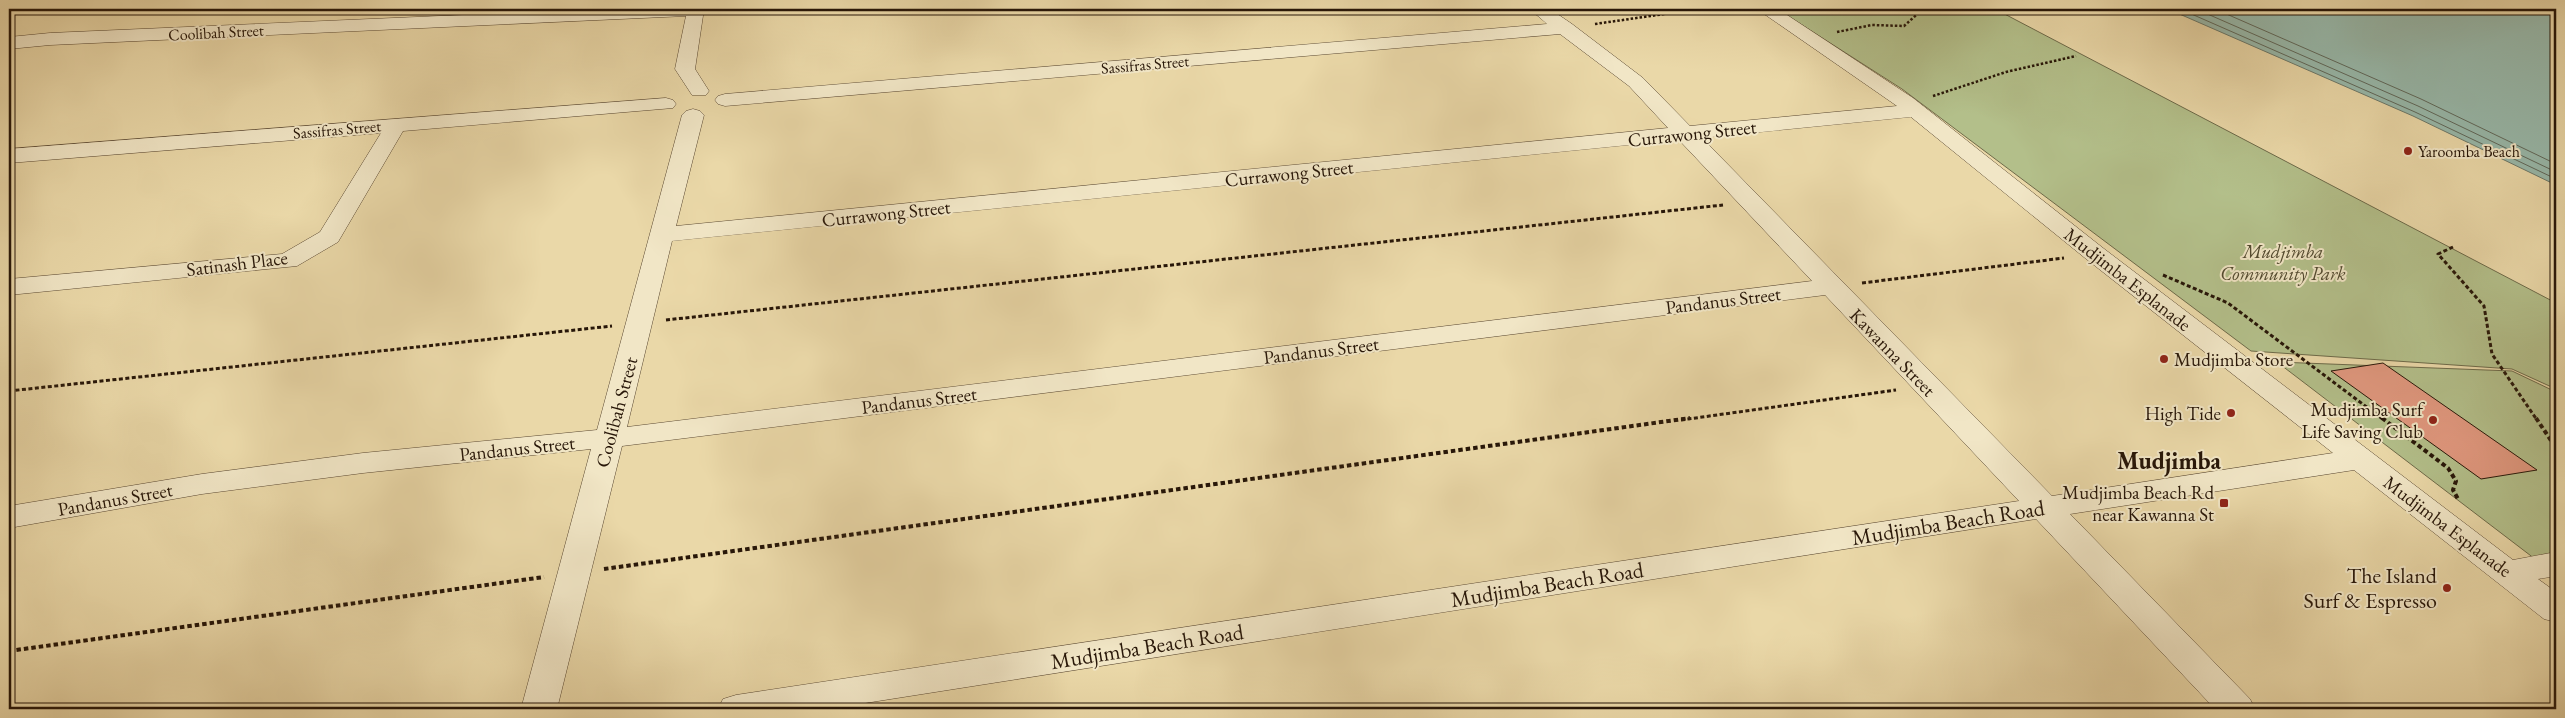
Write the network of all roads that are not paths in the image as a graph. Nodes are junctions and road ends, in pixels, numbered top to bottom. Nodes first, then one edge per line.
1 (1538, 9) edge
2 (1766, 9) edge
3 (1565, 28) junction
4 (9, 43) edge
5 (696, 103) junction
6 (1911, 106) junction
7 (396, 124) junction
8 (1684, 133) junction
9 (9, 156) edge
10 (662, 235) junction
11 (9, 287) edge
12 (1830, 287) junction
13 (610, 438) junction
14 (2359, 459) junction
15 (2044, 507) junction
16 (9, 517) edge
17 (2556, 564) edge
18 (2509, 572) junction
19 (2556, 610) edge
20 (539, 709) edge
21 (736, 709) edge
22 (2237, 709) edge

1 - 3 street, Kawanna Street
2 - 6 street, Mudjimba Esplanade
3 - 5 street, Sassifras Street
3 - 8 street, Kawanna Street
4 - 5 street, Coolibah Street
5 - 7 street, Sassifras Street
5 - 10 street, Coolibah Street
6 - 8 street, Currawong Street
6 - 14 street, Mudjimba Esplanade
7 - 9 street, Sassifras Street
7 - 11 street, Satinash Place
8 - 10 street, Currawong Street
8 - 12 street, Kawanna Street
10 - 13 street, Coolibah Street
12 - 13 street, Pandanus Street
12 - 15 street, Kawanna Street
13 - 16 street, Pandanus Street
13 - 20 street, Coolibah Street
14 - 15 street, Mudjimba Beach Road
14 - 18 street, Mudjimba Esplanade
15 - 21 street, Mudjimba Beach Road
15 - 22 street, Kawanna Street
17 - 18 street
18 - 19 street, Mudjimba Esplanade

